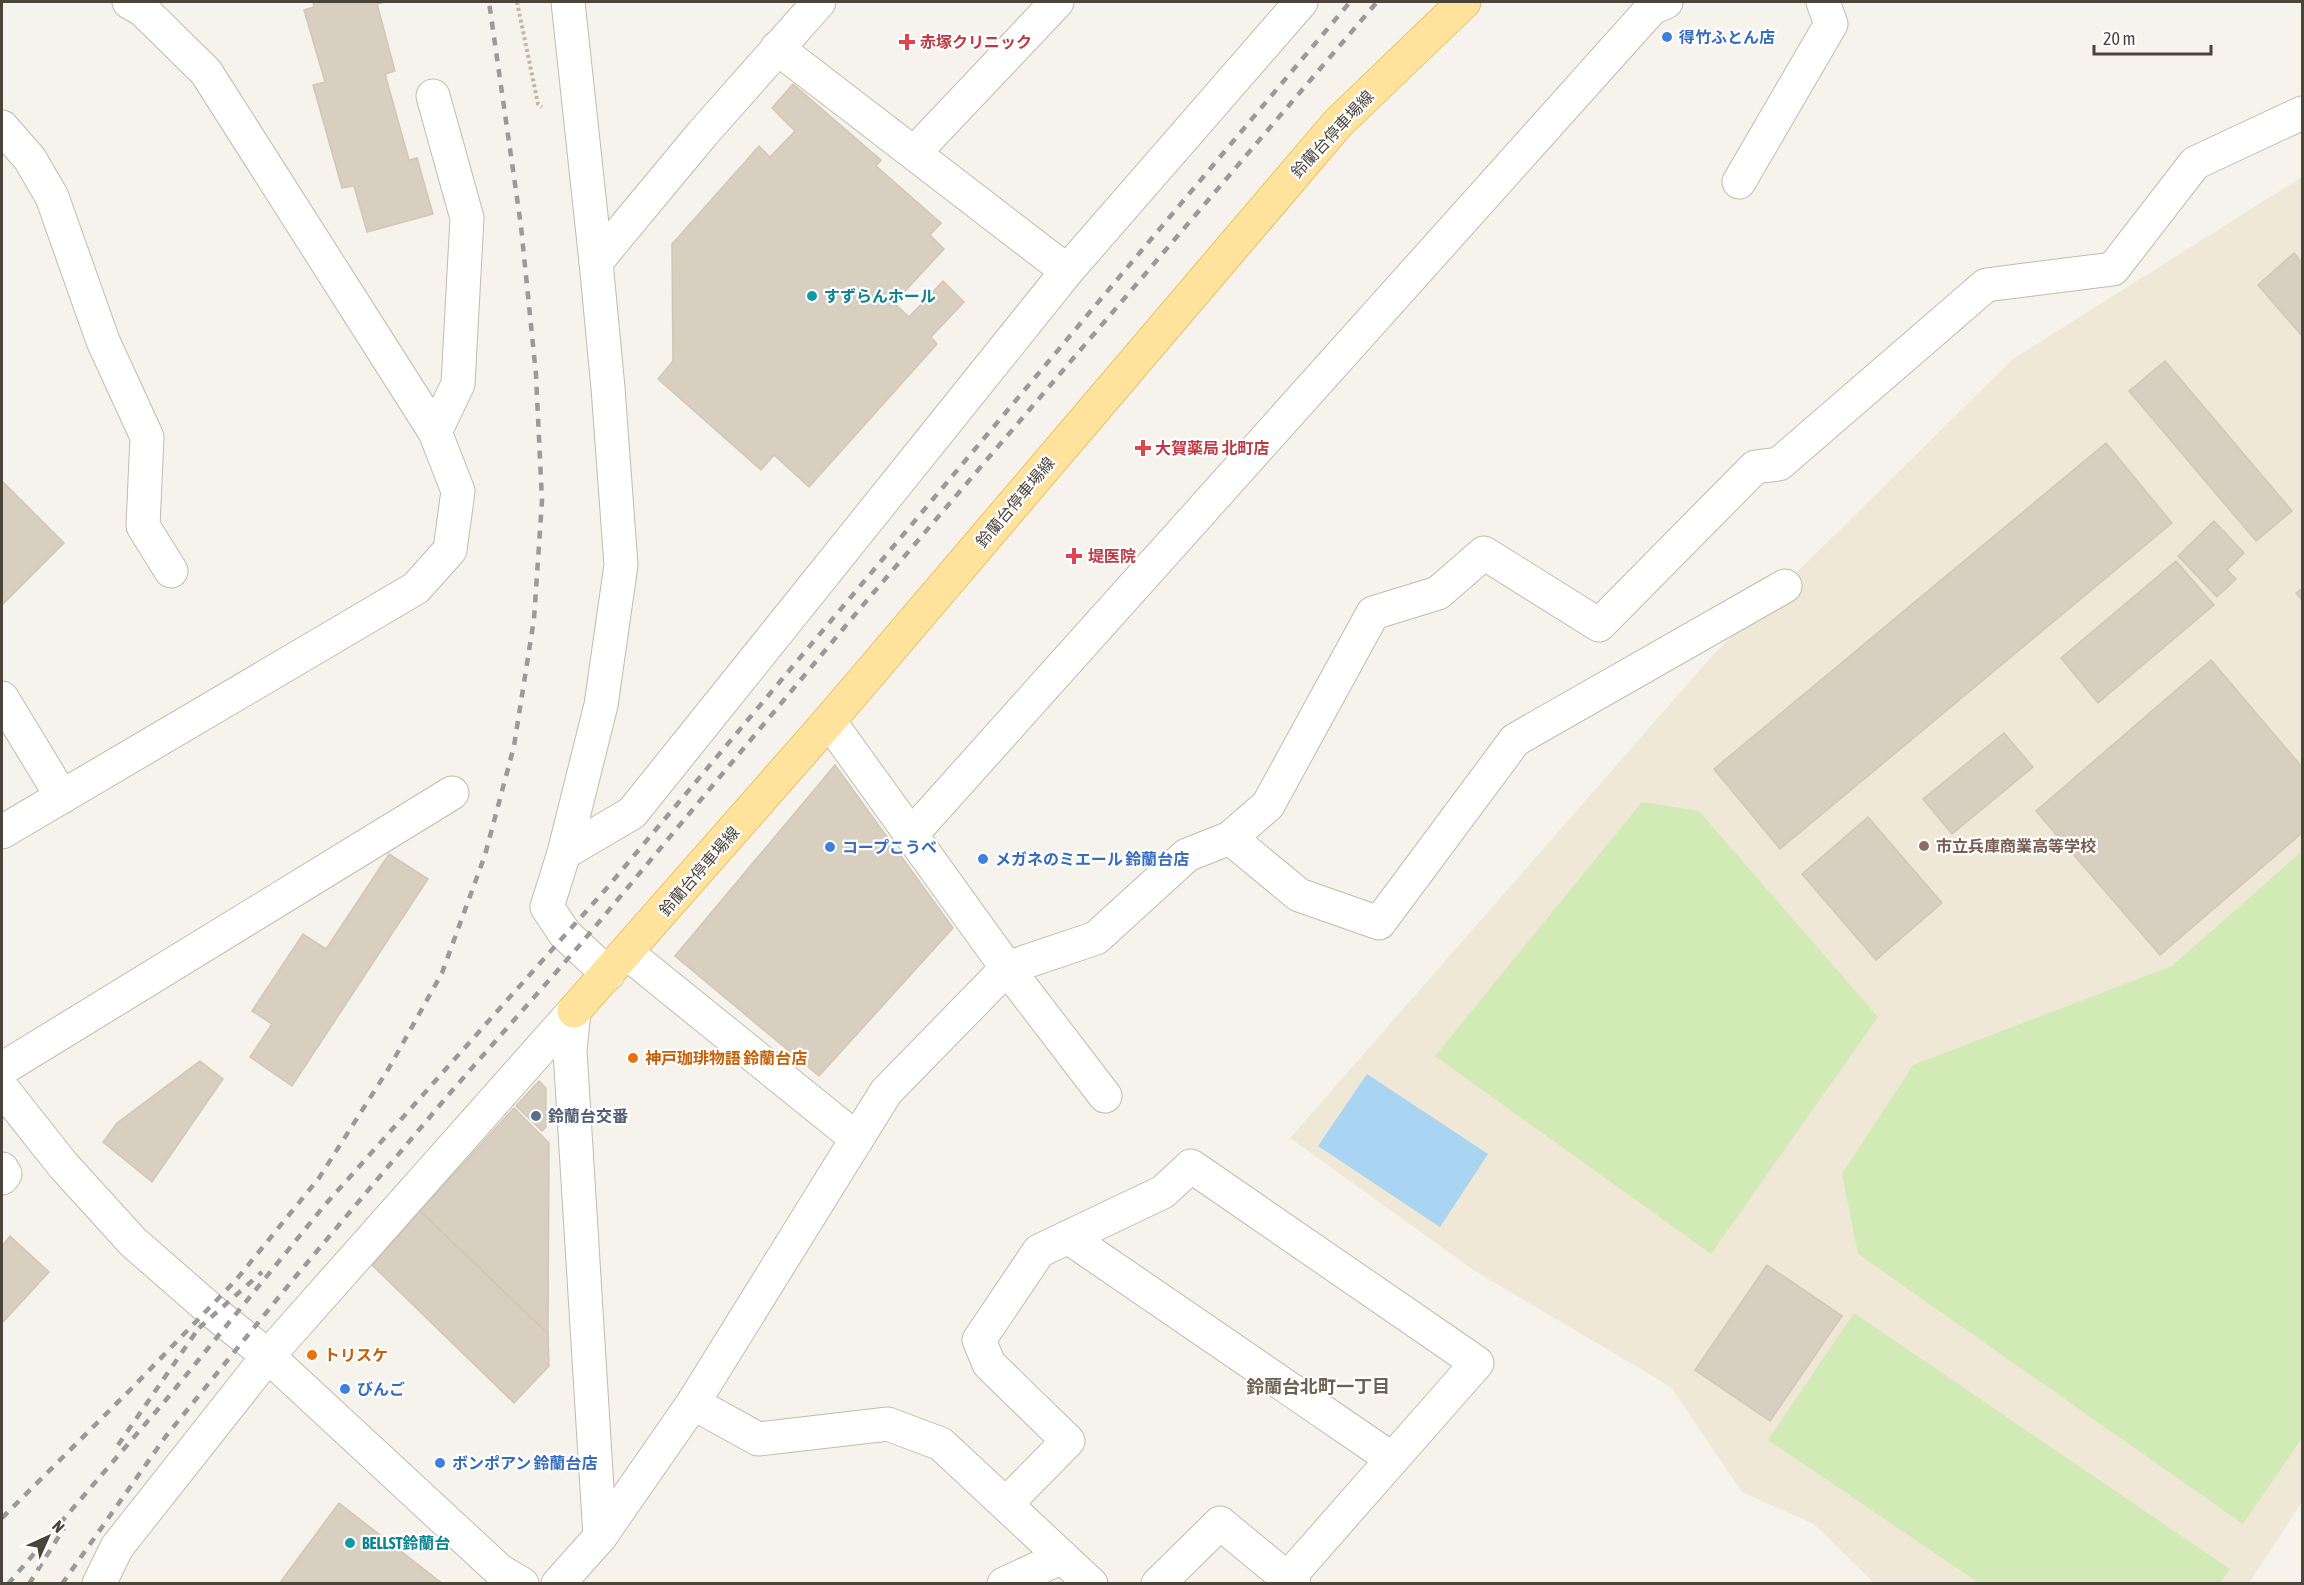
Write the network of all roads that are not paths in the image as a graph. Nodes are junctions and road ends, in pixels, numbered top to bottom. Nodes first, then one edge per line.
1 (129, 2) edge
2 (568, 2) edge
3 (819, 2) edge
4 (1057, 2) edge
5 (1301, 2) edge
6 (1464, 2) edge
7 (1666, 2) edge
8 (1822, 2) edge
9 (777, 48) junction
10 (433, 96) dead end
11 (2302, 113) edge
12 (2, 127) edge
13 (914, 153) junction
14 (1739, 182) dead end
15 (596, 262) junction
16 (1067, 271) junction
17 (435, 432) junction
18 (171, 571) dead end
19 (1785, 586) dead end
20 (2, 698) edge
21 (829, 721) junction
22 (452, 793) dead end
23 (62, 797) junction
24 (2, 832) edge
25 (911, 835) junction
26 (1230, 838) junction
27 (564, 853) junction
28 (618, 964) junction
29 (1007, 968) junction
30 (574, 1011) junction
31 (2, 1069) edge
32 (2, 1088) edge
33 (1105, 1096) dead end
34 (857, 1139) junction
35 (2, 1168) edge
36 (2, 1178) edge
37 (1068, 1238) junction
38 (268, 1356) junction
39 (693, 1403) junction
40 (1392, 1459) junction
41 (1006, 1504) junction
42 (600, 1538) junction
43 (1062, 1557) junction
44 (1291, 1581) edge
45 (99, 1584) edge
46 (522, 1584) edge
47 (558, 1584) edge
48 (1004, 1584) edge
49 (1091, 1584) edge
50 (1158, 1584) edge

1 - 17 street
2 - 15 street
3 - 9 street
4 - 13 street
5 - 16 street
6 - 21 main road, 鈴蘭台停車場線
7 - 25 street
8 - 14 street
9 - 13 street
9 - 15 street
10 - 17 street
11 - 26 street
12 - 18 street
13 - 16 street
15 - 27 street
16 - 27 street
17 - 23 street
19 - 26 street
20 - 23 street
21 - 25 street
21 - 28 main road, 鈴蘭台停車場線
22 - 31 street
23 - 24 street
25 - 29 street
26 - 29 street
27 - 28 street
28 - 30 main road, 鈴蘭台停車場線
28 - 34 street
29 - 33 street
29 - 34 street
30 - 38 street
30 - 42 street
32 - 38 street
34 - 39 street
35 - 36 street
37 - 40 street
37 - 40 street
37 - 41 street
38 - 45 street
38 - 46 street
39 - 41 street
39 - 42 street
40 - 44 street
41 - 43 street
42 - 47 street
43 - 48 street
43 - 49 street
44 - 50 street

